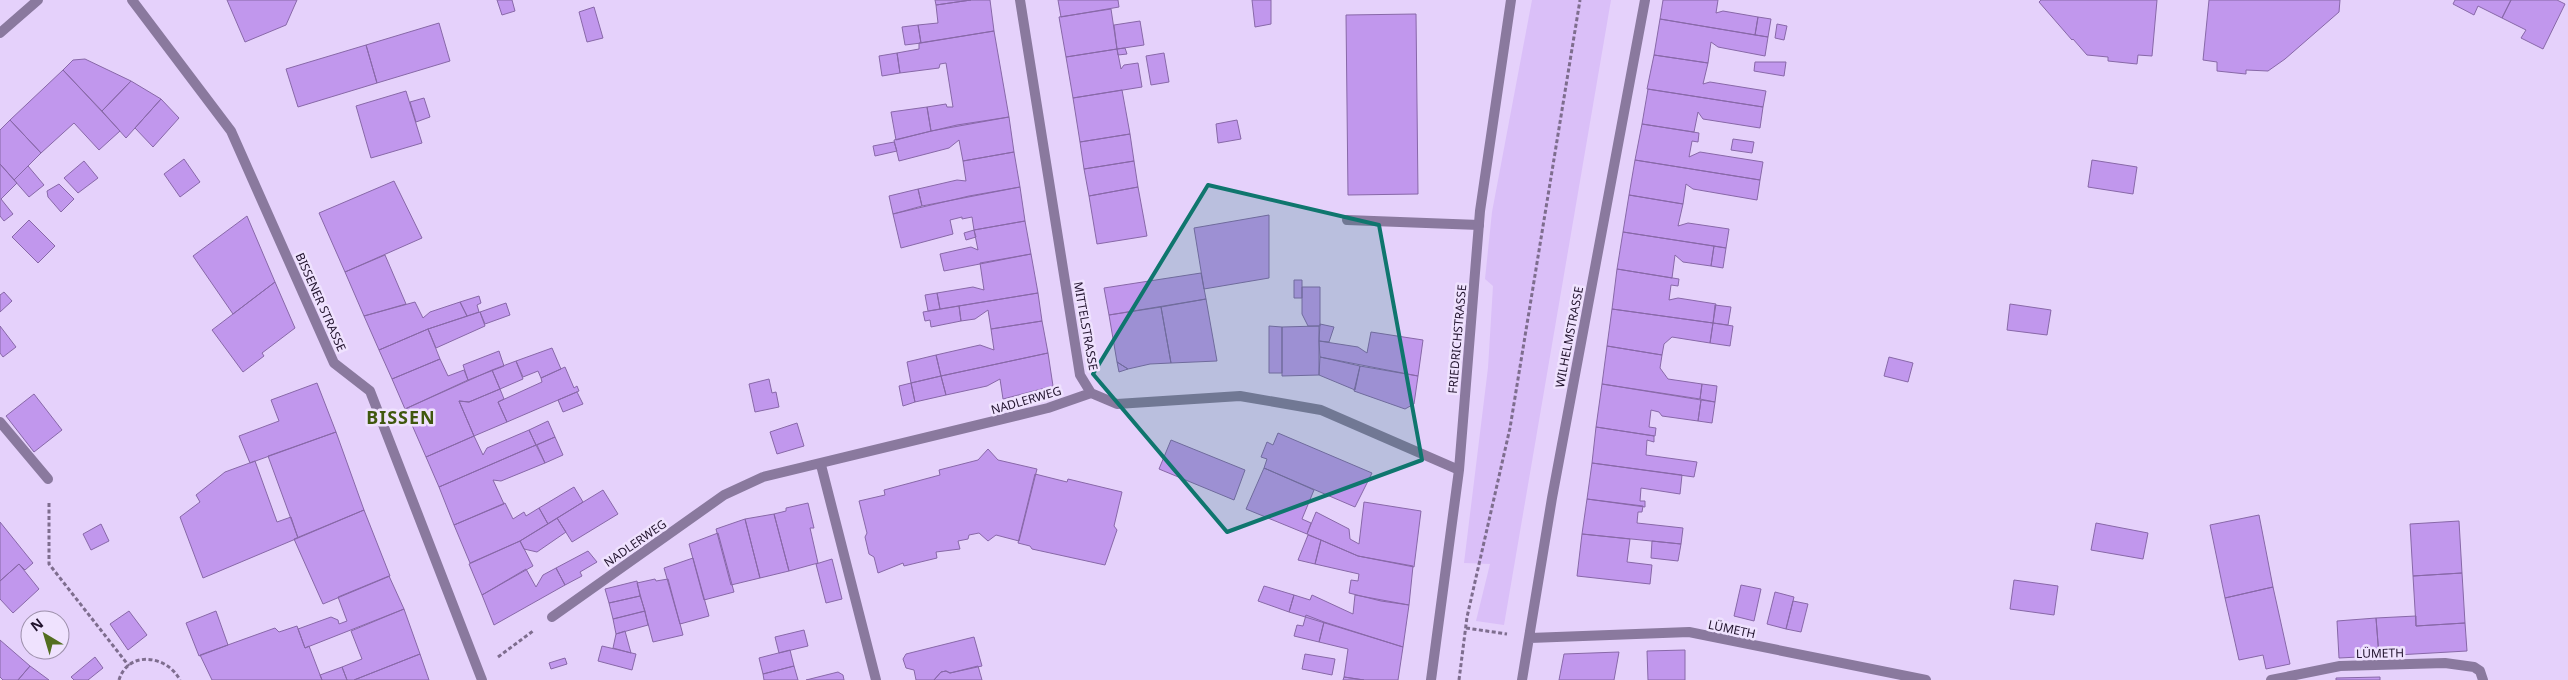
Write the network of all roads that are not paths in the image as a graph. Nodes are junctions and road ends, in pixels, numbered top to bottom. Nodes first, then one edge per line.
1 (38, 0) edge
2 (132, 0) edge
3 (1020, 0) edge
4 (1511, 0) edge
5 (1645, 0) edge
6 (0, 33) edge
7 (1347, 220) dead end
8 (1479, 224) junction
9 (1091, 393) junction
10 (0, 422) edge
11 (821, 465) junction
12 (1459, 470) junction
13 (48, 480) road end
14 (552, 617) road end
15 (1530, 638) junction
16 (480, 676) edge
17 (876, 680) edge
18 (1431, 680) edge
19 (1522, 680) edge
20 (1926, 680) edge
21 (2271, 680) edge
22 (2483, 680) edge

1 - 6 street
2 - 16 street, BISSENER STRASSE
3 - 9 street, MITTELSTRASSE
4 - 8 street, FRIEDRICHSTRASSE
5 - 15 street, WILHELMSTRASSE
7 - 8 street
8 - 12 street, FRIEDRICHSTRASSE
9 - 11 street, NADLERWEG
9 - 12 street
10 - 13 street
11 - 14 street, NADLERWEG
11 - 17 street
12 - 18 street, FRIEDRICHSTRASSE
15 - 19 street, WILHELMSTRASSE
15 - 20 street, LÜMETH
21 - 22 street, LÜMETH

